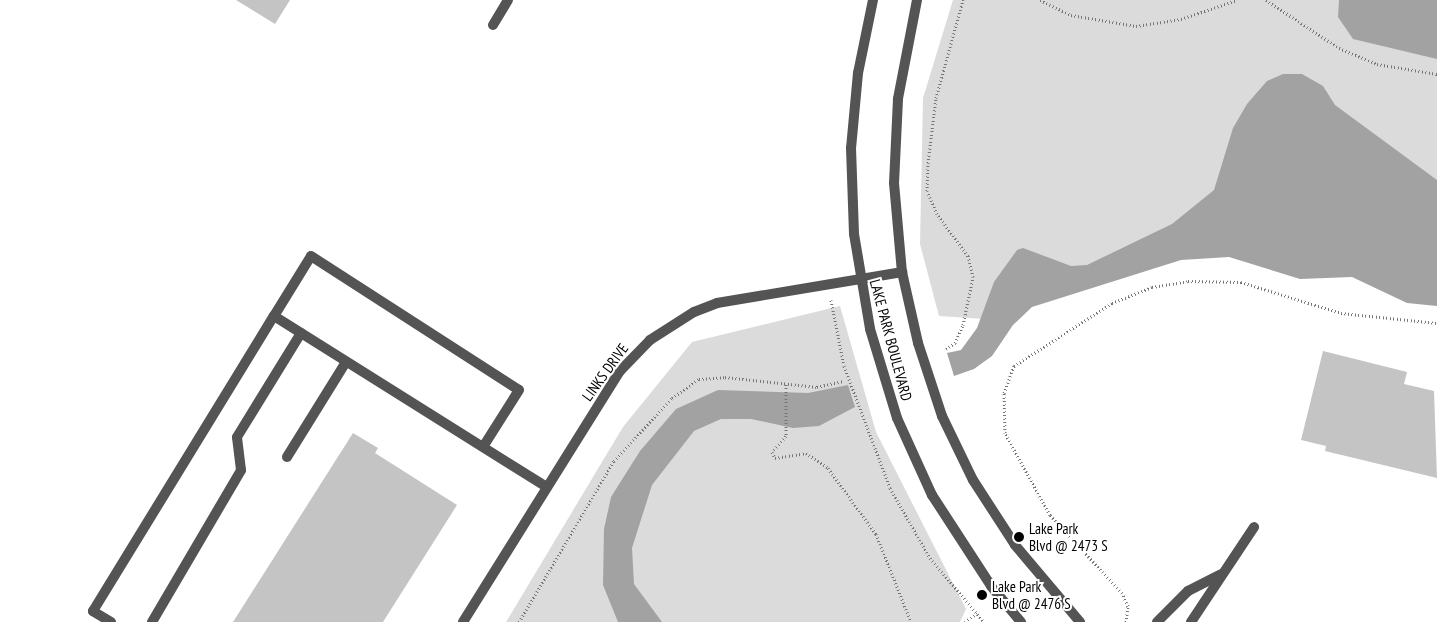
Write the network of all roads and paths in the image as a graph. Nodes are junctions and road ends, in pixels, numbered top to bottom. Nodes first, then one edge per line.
1 (508, 0) edge
2 (873, 0) edge
3 (917, 0) edge
4 (963, 0) edge
5 (1040, 0) edge
6 (1237, 0) edge
7 (1266, 0) edge
8 (493, 25) dead end
9 (1437, 74) edge
10 (902, 272) junction
11 (859, 279) junction
12 (834, 315) dead end
13 (274, 316) junction
14 (1437, 323) edge
15 (301, 333) junction
16 (946, 349) dead end
17 (346, 362) junction
18 (843, 381) dead end
19 (786, 384) junction
20 (482, 447) junction
21 (286, 457) dead end
22 (547, 487) junction
23 (1254, 526) dead end
24 (1221, 574) junction
25 (977, 613) junction
26 (111, 622) edge
27 (152, 622) edge
28 (463, 622) edge
29 (519, 622) edge
30 (910, 622) edge
31 (965, 622) edge
32 (984, 622) edge
33 (1021, 622) edge
34 (1080, 622) edge
35 (1126, 622) edge
36 (1157, 622) edge
37 (1191, 622) edge

1 - 8 street
2 - 11 street, LAKE PARK BOULEVARD
3 - 10 street, LAKE PARK BOULEVARD
4 - 16 path
5 - 6 path
7 - 9 path
10 - 11 street, LINKS DRIVE
10 - 34 street, LAKE PARK BOULEVARD
11 - 22 street, LINKS DRIVE
11 - 33 street, LAKE PARK BOULEVARD
12 - 25 path
13 - 15 street
13 - 20 street
13 - 26 street
14 - 35 path
15 - 17 street
15 - 27 street
17 - 20 street
17 - 21 street
18 - 19 path
19 - 29 path
19 - 30 path
20 - 22 street
22 - 28 street, LINKS DRIVE
23 - 24 street
24 - 36 street
24 - 37 street
25 - 31 path
25 - 32 path

